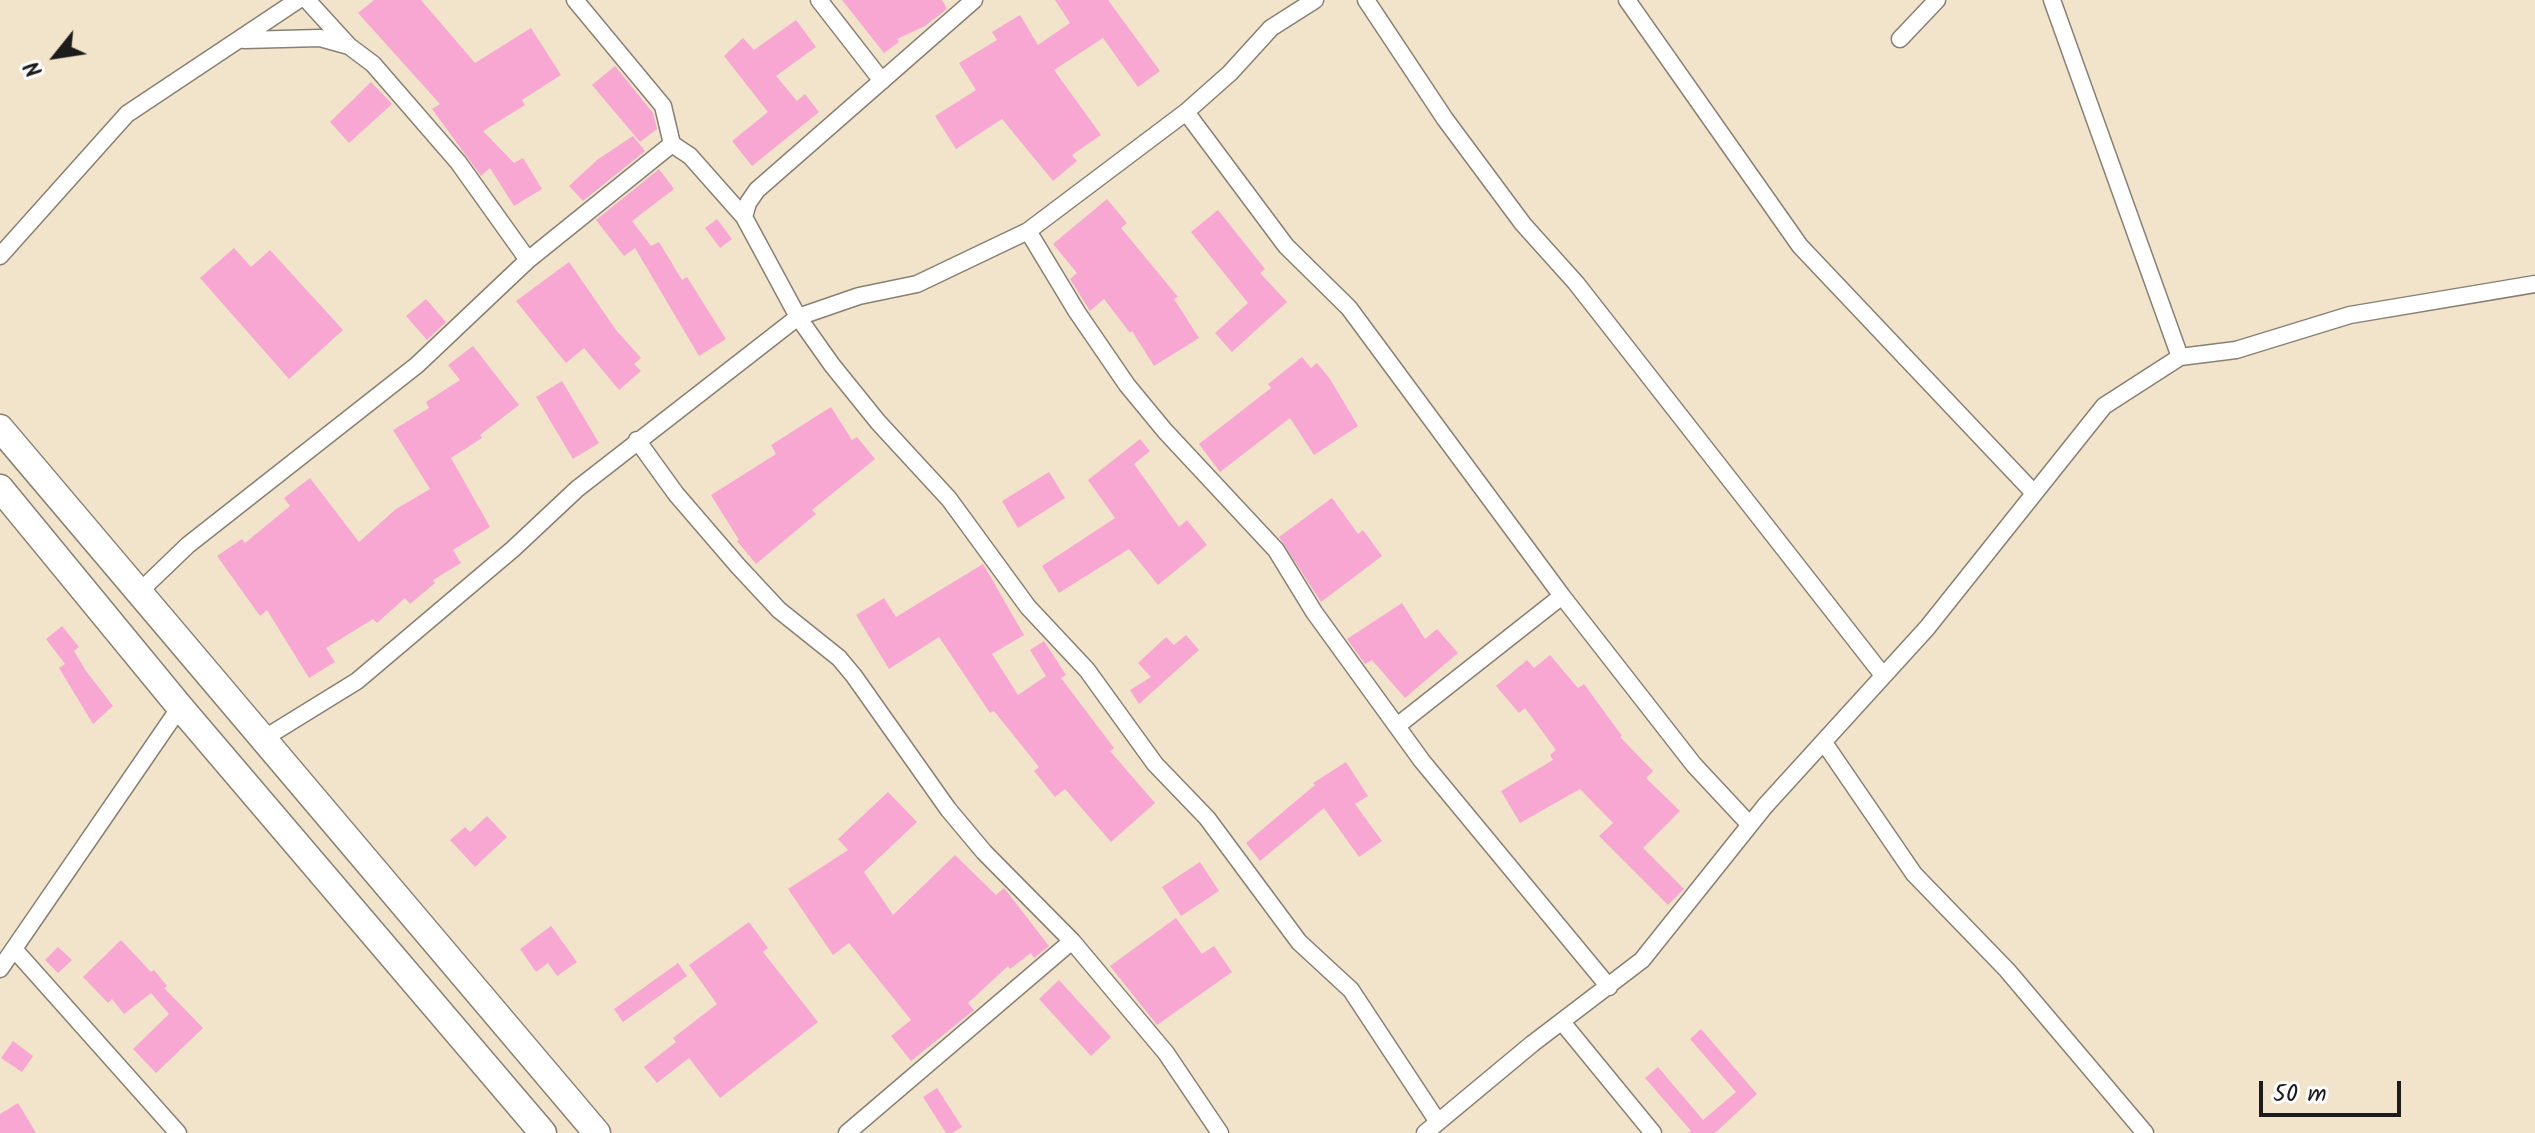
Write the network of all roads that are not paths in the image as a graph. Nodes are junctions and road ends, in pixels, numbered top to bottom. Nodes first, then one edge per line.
1 (298, 0) edge
2 (307, 0) edge
3 (575, 0) edge
4 (819, 0) edge
5 (974, 0) edge
6 (1315, 0) edge
7 (1366, 0) edge
8 (1627, 0) edge
9 (1937, 0) edge
10 (2052, 0) edge
11 (1900, 39) dead end
12 (241, 40) junction
13 (349, 46) junction
14 (882, 81) junction
15 (1186, 112) junction
16 (672, 144) junction
17 (744, 217) junction
18 (1028, 231) junction
19 (0, 256) edge
20 (528, 260) junction
21 (2535, 284) edge
22 (798, 317) junction
23 (2180, 357) junction
24 (0, 428) edge
25 (637, 440) junction
26 (0, 488) edge
27 (2033, 492) junction
28 (105, 552) junction
29 (74, 578) junction
30 (137, 594) junction
31 (1562, 596) junction
32 (1882, 674) junction
33 (180, 707) junction
34 (1397, 726) junction
35 (263, 739) junction
36 (1825, 744) junction
37 (1750, 825) junction
38 (1072, 941) junction
39 (14, 949) junction
40 (0, 969) edge
41 (1609, 987) junction
42 (1562, 1022) junction
43 (1432, 1128) edge
44 (178, 1133) edge
45 (543, 1133) edge
46 (597, 1133) edge
47 (847, 1133) edge
48 (1220, 1133) edge
49 (1653, 1133) edge
50 (2145, 1133) edge

1 - 12 street
2 - 13 street
3 - 16 street
4 - 14 street
5 - 14 street
6 - 15 street
7 - 32 street
8 - 27 street
9 - 11 street
10 - 23 street
12 - 13 street
12 - 19 street
13 - 20 street
14 - 17 street
15 - 18 street
15 - 31 street
16 - 17 street
16 - 20 street
17 - 22 street
18 - 22 street
18 - 34 street
20 - 30 street
21 - 23 street
22 - 25 street
22 - 43 street
23 - 27 street
24 - 28 main road
25 - 35 street
25 - 38 street
26 - 29 main road
27 - 32 street
28 - 29 main road
28 - 30 main road
29 - 33 main road
30 - 35 main road
31 - 34 street
31 - 37 street
32 - 36 street
33 - 39 street
33 - 45 main road
34 - 41 street
35 - 46 main road
36 - 37 street
36 - 50 street
37 - 41 street
38 - 47 street
38 - 48 street
39 - 40 street
39 - 44 street
41 - 42 street
42 - 43 street
42 - 49 street

